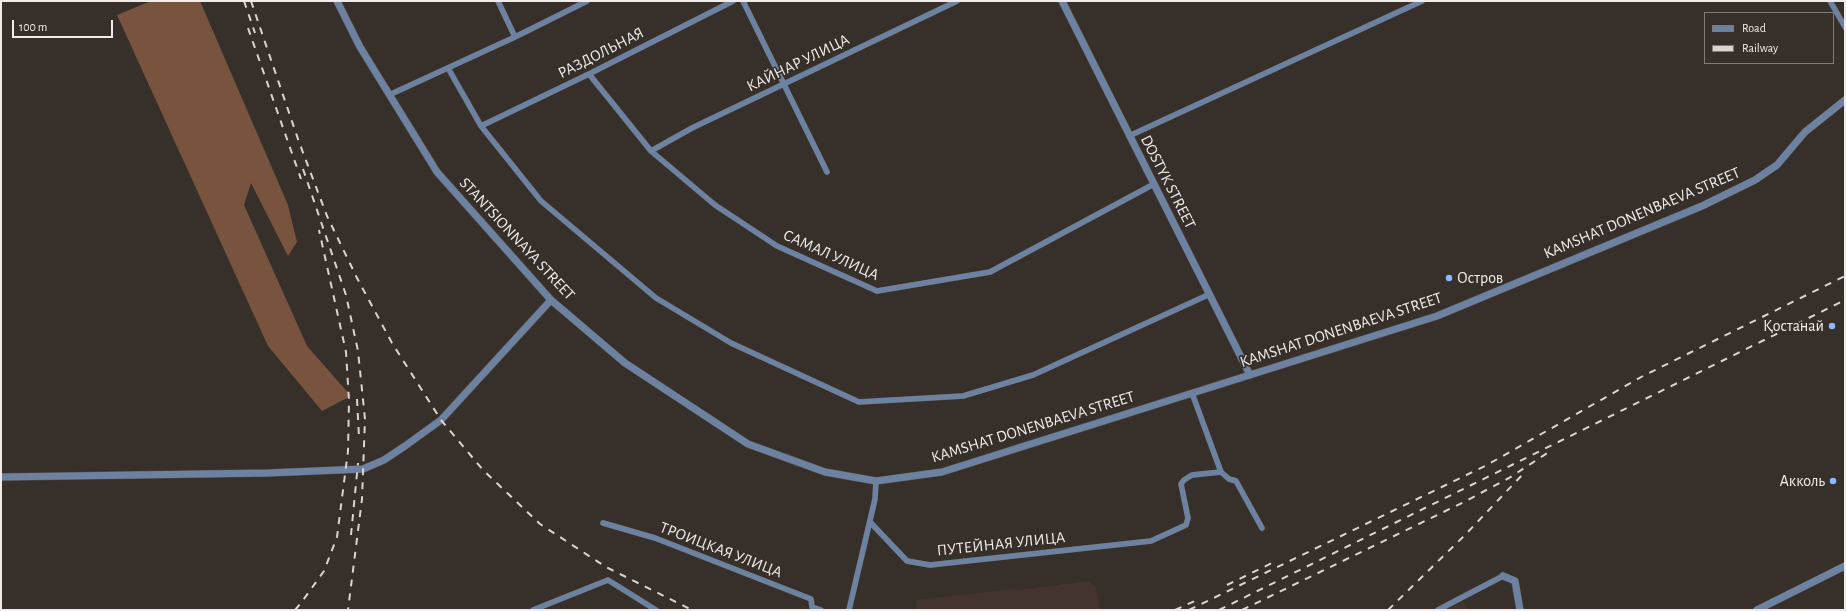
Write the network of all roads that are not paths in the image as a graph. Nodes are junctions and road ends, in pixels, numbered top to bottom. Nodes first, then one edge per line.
1 (337, 1) edge
2 (498, 1) edge
3 (587, 1) edge
4 (733, 1) edge
5 (743, 1) edge
6 (957, 1) edge
7 (1062, 1) edge
8 (1422, 1) edge
9 (1830, 1) edge
10 (1845, 27) edge
11 (515, 37) junction
12 (448, 68) junction
13 (589, 74) junction
14 (783, 84) junction
15 (389, 95) junction
16 (1845, 100) edge
17 (480, 126) junction
18 (1129, 136) junction
19 (651, 151) junction
20 (827, 172) dead end
21 (1154, 184) junction
22 (1210, 294) junction
23 (551, 300) junction
24 (1250, 375) junction
25 (1192, 393) junction
26 (1221, 472) junction
27 (1, 477) edge
28 (876, 481) junction
29 (870, 522) junction
30 (602, 523) dead end
31 (1262, 528) dead end
32 (1845, 566) edge
33 (1503, 576) joint
34 (533, 610) edge
35 (656, 610) edge
36 (821, 610) edge
37 (848, 610) edge
38 (1438, 610) edge
39 (1520, 610) edge
40 (1757, 610) edge

1 - 15 street, STANTSIONNAYA STREET
2 - 11 street
3 - 11 street
4 - 13 street, РАЗДОЛЬНАЯ
5 - 14 street
6 - 14 street, КАЙНАР УЛИЦА
7 - 18 street, DOSTYK STREET
8 - 18 street
9 - 10 street
11 - 12 street
12 - 15 street
12 - 17 street
13 - 17 street, РАЗДОЛЬНАЯ
13 - 19 street, САМАЛ УЛИЦА
14 - 19 street, КАЙНАР УЛИЦА
14 - 20 street
15 - 23 street, STANTSIONNAYA STREET
16 - 24 street, KAMSHAT DONENBAEVA STREET
17 - 22 street
18 - 21 street, DOSTYK STREET
19 - 21 street, САМАЛ УЛИЦА
21 - 22 street, DOSTYK STREET
22 - 24 street, DOSTYK STREET
23 - 27 street
23 - 28 street, STANTSIONNAYA STREET
24 - 25 street, KAMSHAT DONENBAEVA STREET
25 - 26 street
25 - 28 street, KAMSHAT DONENBAEVA STREET
26 - 29 street, ПУТЕЙНАЯ УЛИЦА
26 - 31 street
28 - 29 street
29 - 37 street
30 - 36 street, ТРОИЦКАЯ УЛИЦА
32 - 40 street
33 - 38 street
33 - 39 street
34 - 35 street

